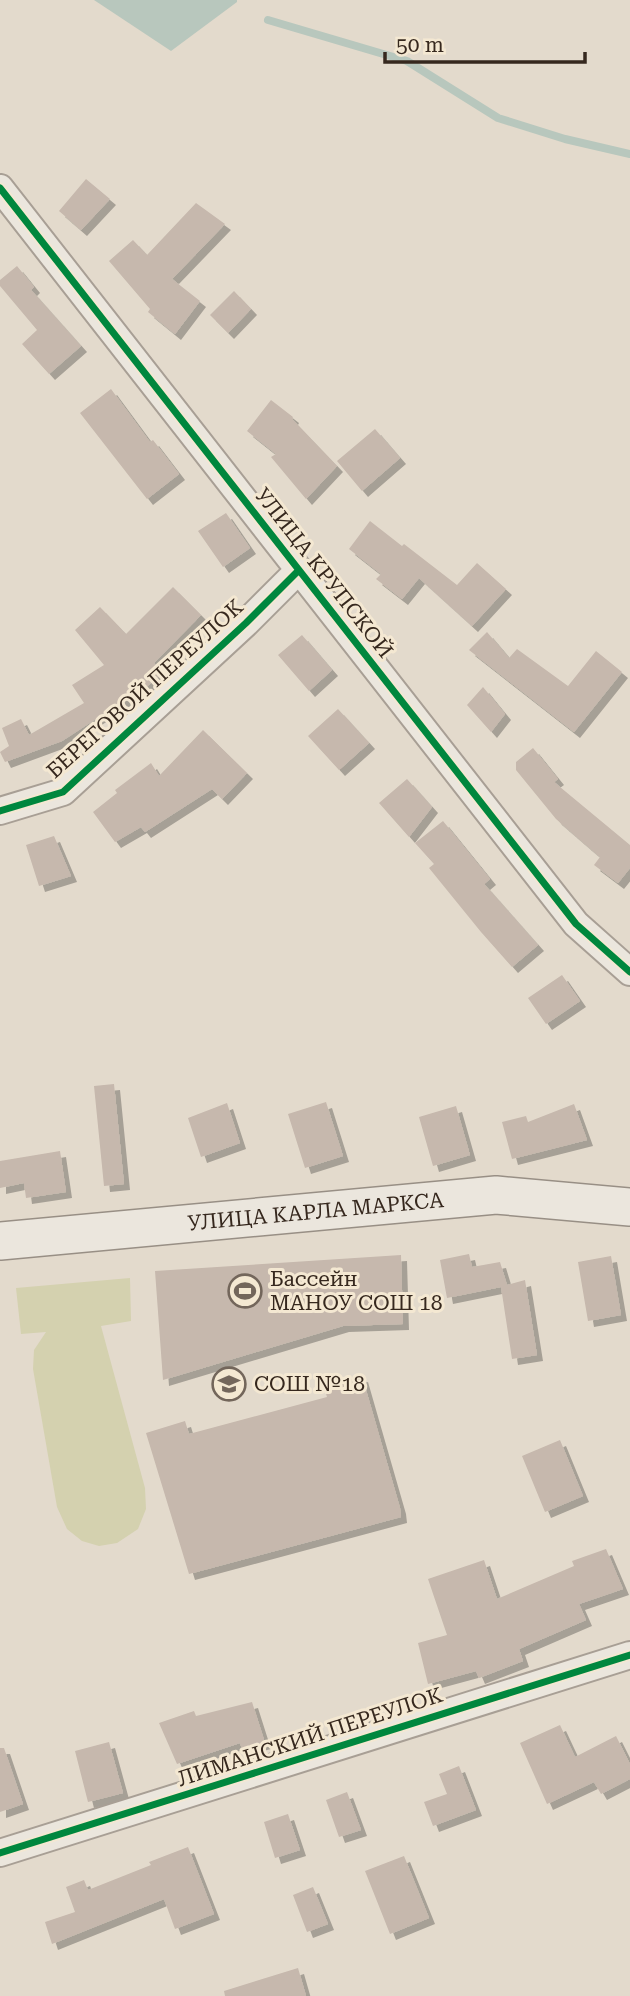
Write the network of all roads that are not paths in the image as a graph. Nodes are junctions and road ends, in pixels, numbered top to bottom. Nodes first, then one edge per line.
1 (0, 188) edge
2 (299, 570) junction
3 (0, 811) edge
4 (630, 972) edge
5 (630, 1207) edge
6 (0, 1241) edge
7 (630, 1655) edge
8 (0, 1853) edge

1 - 2 street, УЛИЦА КРУПСКОЙ
2 - 3 street, БЕРЕГОВОЙ ПЕРЕУЛОК
2 - 4 street, УЛИЦА КРУПСКОЙ
5 - 6 main road, УЛИЦА КАРЛА МАРКСА
7 - 8 street, ЛИМАНСКИЙ ПЕРЕУЛОК

